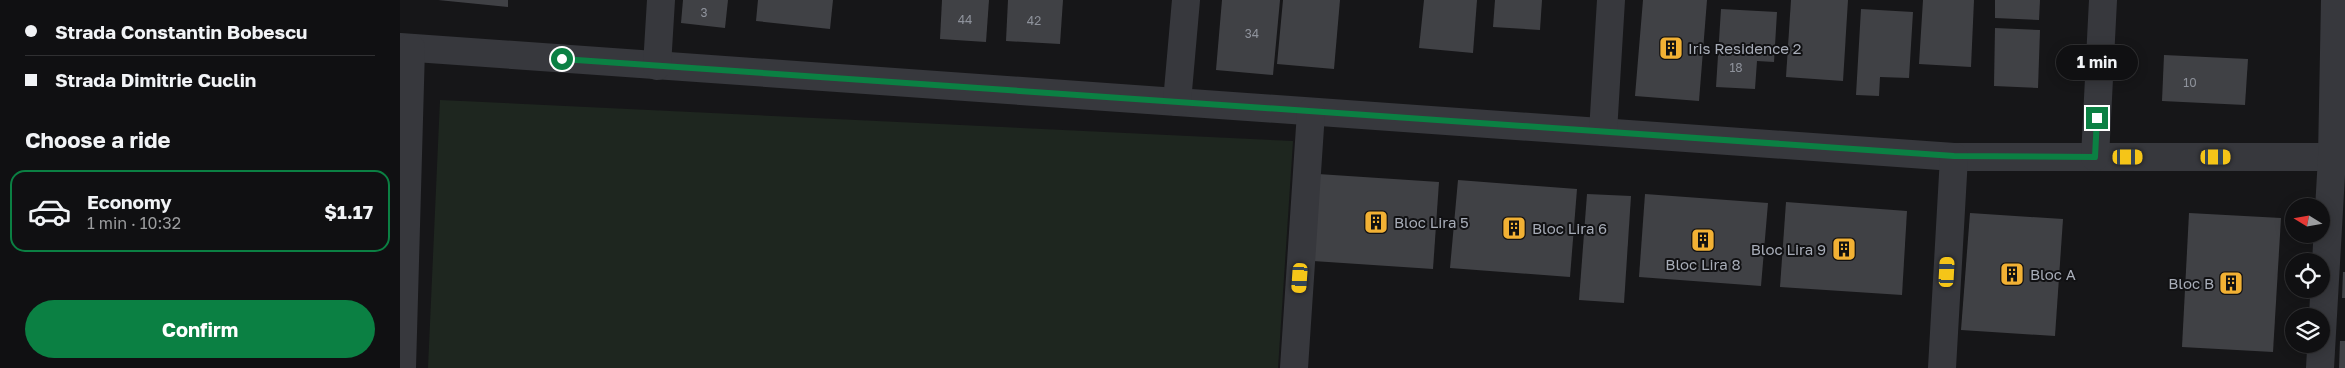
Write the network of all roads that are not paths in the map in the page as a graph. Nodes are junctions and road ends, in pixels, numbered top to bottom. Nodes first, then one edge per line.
1 (661, 0) edge
2 (1186, 0) edge
3 (1611, 0) edge
4 (2103, 0) edge
5 (2335, 0) edge
6 (405, 48) edge
7 (657, 66) junction
8 (1177, 102) junction
9 (1312, 112) junction
10 (1603, 132) junction
11 (1954, 156) junction
12 (2339, 156) edge
13 (2095, 157) junction
14 (402, 368) edge
15 (1294, 368) edge
16 (1942, 368) edge
17 (2320, 368) edge

1 - 7 street
2 - 8 street
3 - 10 street
4 - 13 street
5 - 12 street
6 - 7 street
6 - 14 street
7 - 8 street
8 - 9 street
9 - 10 street
9 - 15 street
10 - 11 street
11 - 13 street
11 - 16 street
12 - 13 street
12 - 17 street

